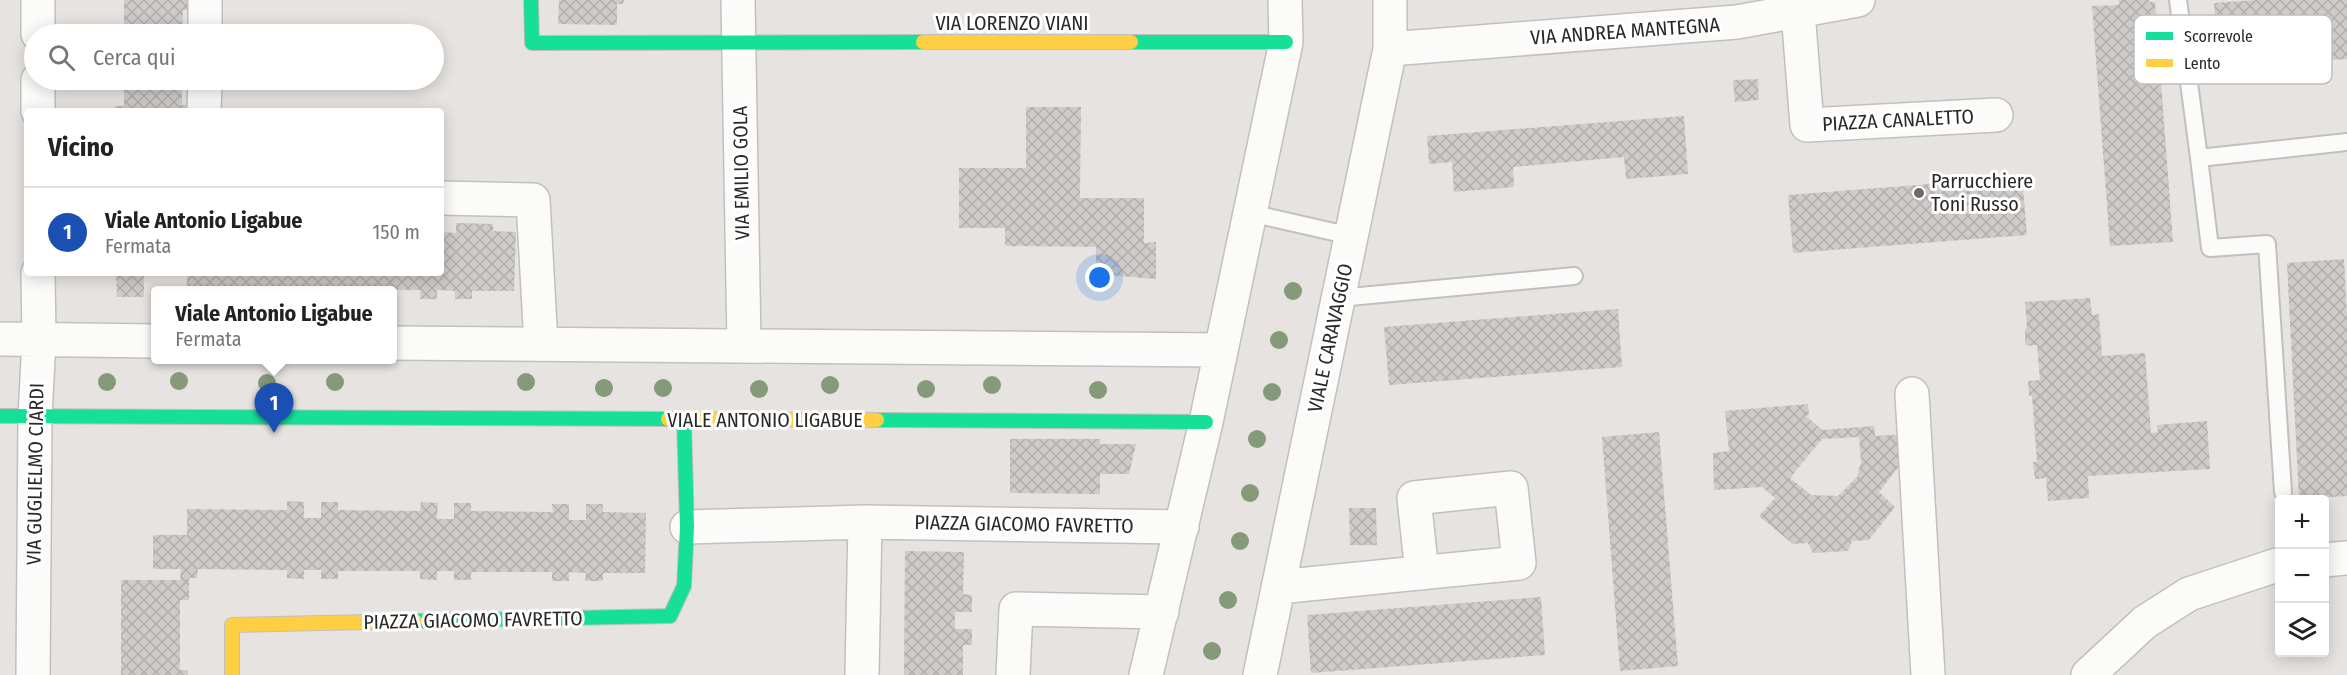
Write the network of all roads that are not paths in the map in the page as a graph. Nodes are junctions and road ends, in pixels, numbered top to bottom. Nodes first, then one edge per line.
1 (38, 0) edge
2 (205, 0) edge
3 (531, 0) edge
4 (738, 0) edge
5 (1285, 0) edge
6 (1390, 0) edge
7 (1858, 0) edge
8 (2178, 0) edge
9 (1798, 12) junction
10 (2180, 15) edge
11 (38, 24) edge
12 (205, 24) edge
13 (1286, 42) junction
14 (738, 44) junction
15 (1390, 49) junction
16 (2189, 84) edge
17 (38, 90) edge
18 (205, 90) edge
19 (38, 108) edge
20 (204, 108) edge
21 (1996, 115) dead end
22 (2347, 142) edge
23 (2199, 158) junction
24 (444, 198) edge
25 (1250, 213) junction
26 (1351, 236) junction
27 (38, 276) edge
28 (1574, 276) dead end
29 (1339, 298) junction
30 (0, 339) edge
31 (39, 339) junction
32 (151, 340) edge
33 (397, 343) edge
34 (541, 344) junction
35 (744, 345) junction
36 (1221, 350) junction
37 (1912, 394) dead end
38 (0, 416) edge
39 (35, 417) junction
40 (684, 420) junction
41 (1206, 422) junction
42 (2283, 492) dead end
43 (865, 522) junction
44 (687, 526) junction
45 (1182, 527) junction
46 (2347, 558) edge
47 (2329, 560) edge
48 (2275, 566) edge
49 (1422, 573) dead end
50 (1278, 587) junction
51 (1162, 612) junction
52 (33, 675) edge
53 (232, 675) edge
54 (862, 675) edge
55 (1013, 675) edge
56 (1146, 675) edge
57 (1260, 675) edge
58 (1928, 675) edge
59 (2088, 675) edge

1 - 11 street
2 - 12 street
3 - 14 street, VIA LORENZO VIANI
4 - 14 street, VIA EMILIO GOLA
5 - 13 street
6 - 15 street, VIALE CARAVAGGIO
7 - 9 street, VIA ANDREA MANTEGNA
8 - 10 lane
9 - 15 street, VIA ANDREA MANTEGNA
9 - 21 street, PIAZZA CANALETTO
13 - 14 street, VIA LORENZO VIANI
13 - 25 street
14 - 35 street, VIA EMILIO GOLA
15 - 26 street, VIALE CARAVAGGIO
16 - 23 lane
17 - 19 street
18 - 20 street
22 - 23 lane
23 - 42 lane
24 - 34 street
25 - 26 lane
25 - 36 street
26 - 29 street, VIALE CARAVAGGIO
27 - 31 street, VIA GUGLIELMO CIARDI
28 - 29 lane
29 - 50 street, VIALE CARAVAGGIO
30 - 31 street
31 - 32 street
31 - 39 street, VIA GUGLIELMO CIARDI
33 - 34 street
34 - 35 street
35 - 36 street
36 - 41 street
37 - 58 street
38 - 39 street, VIALE ANTONIO LIGABUE
39 - 40 street, VIALE ANTONIO LIGABUE
39 - 52 street, VIA GUGLIELMO CIARDI
40 - 41 street, VIALE ANTONIO LIGABUE
40 - 44 street, PIAZZA GIACOMO FAVRETTO
41 - 45 street
43 - 44 street, PIAZZA GIACOMO FAVRETTO
43 - 45 street, PIAZZA GIACOMO FAVRETTO
43 - 54 street
44 - 53 street, PIAZZA GIACOMO FAVRETTO
45 - 51 street
46 - 47 street
48 - 59 street
49 - 50 street
50 - 57 street, VIALE CARAVAGGIO
51 - 55 street
51 - 56 street

